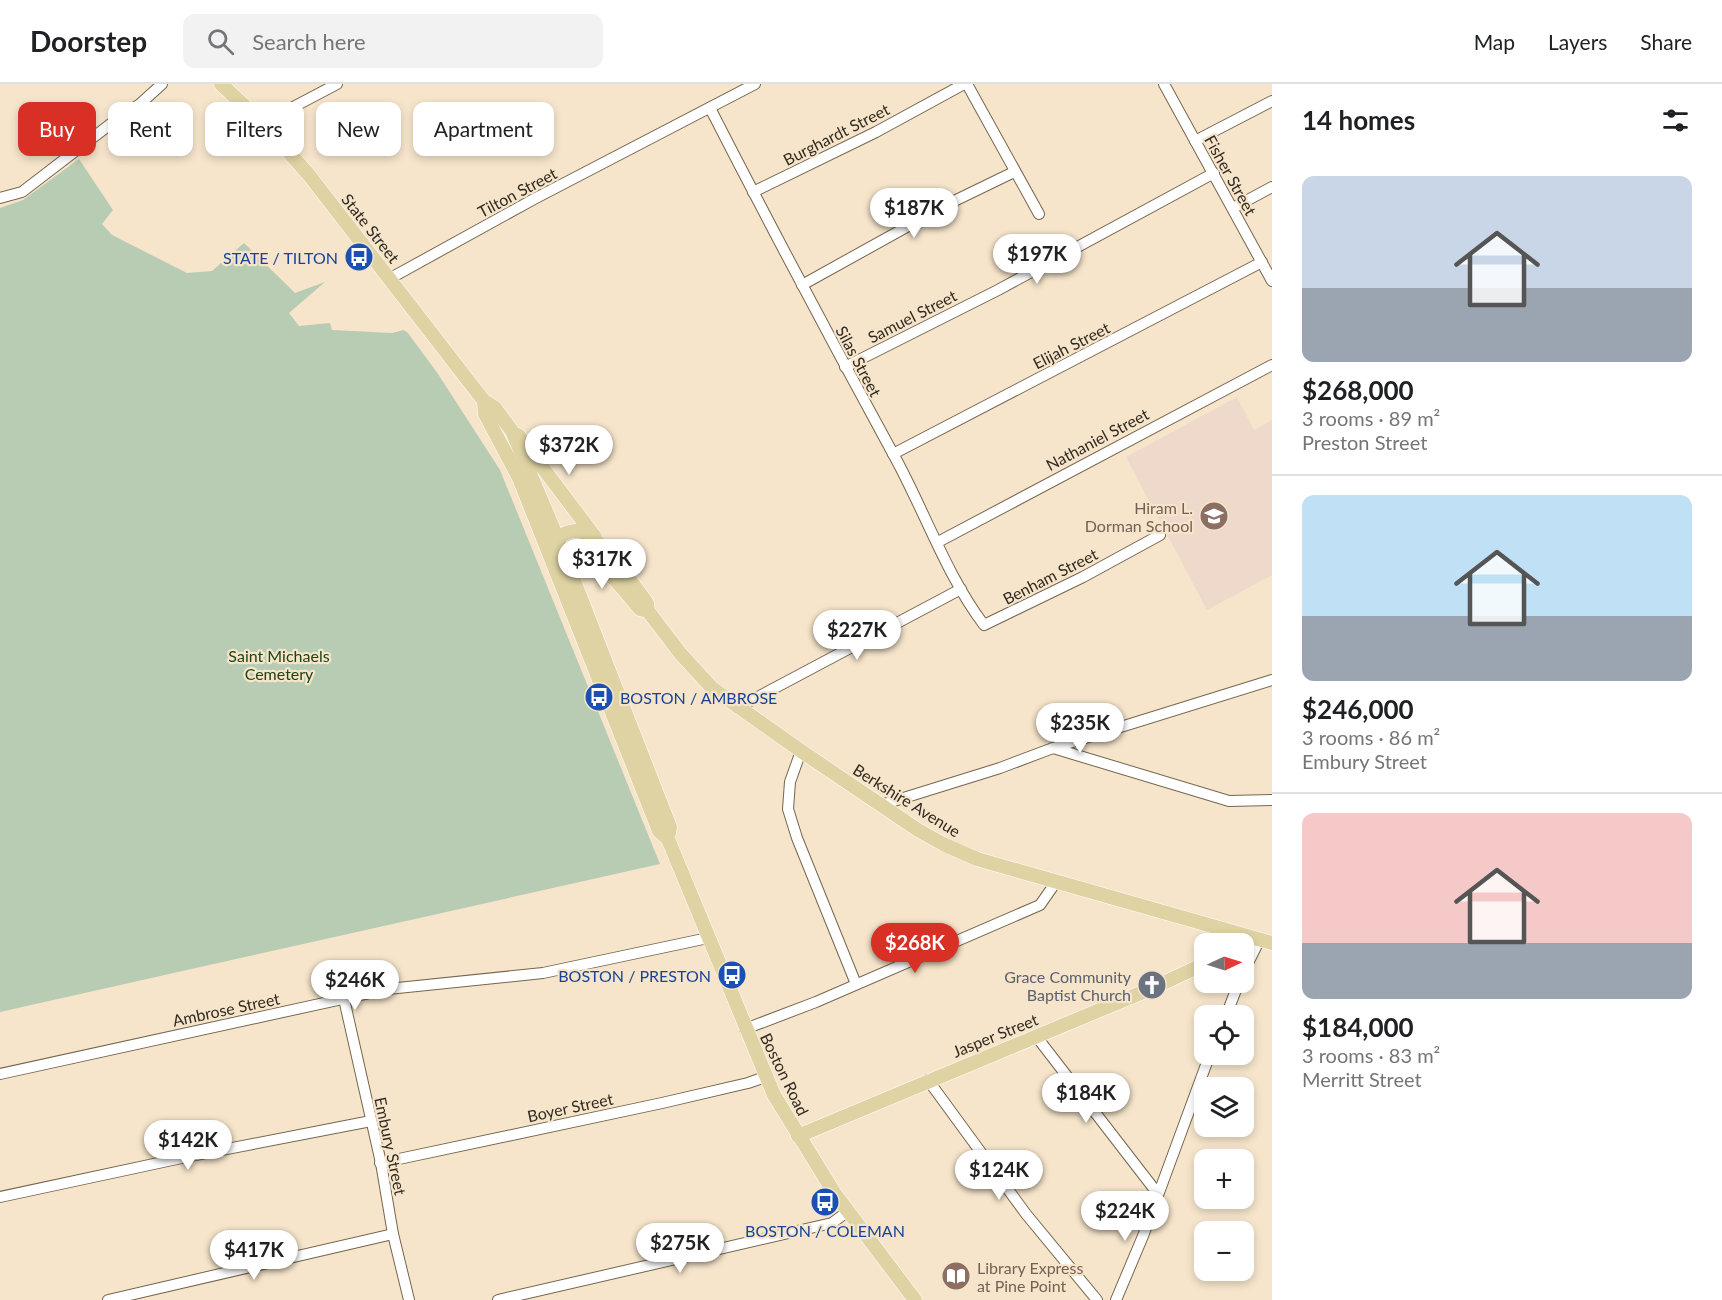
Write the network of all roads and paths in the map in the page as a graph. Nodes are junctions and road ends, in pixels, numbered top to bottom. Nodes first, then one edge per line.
1 (162, 84) edge
2 (221, 84) edge
3 (337, 84) edge
4 (755, 84) edge
5 (966, 84) edge
6 (1164, 84) edge
7 (1272, 101) edge
8 (240, 102) edge
9 (303, 102) edge
10 (710, 108) junction
11 (1195, 141) junction
12 (292, 156) edge
13 (1014, 172) junction
14 (1214, 174) junction
15 (1272, 188) edge
16 (753, 192) junction
17 (0, 198) edge
18 (1233, 208) junction
19 (1039, 214) dead end
20 (1262, 262) junction
21 (389, 279) junction
22 (1272, 280) edge
23 (802, 285) junction
24 (1272, 365) edge
25 (845, 367) junction
26 (484, 401) junction
27 (512, 431) junction
28 (893, 454) junction
29 (1160, 535) dead end
30 (557, 537) junction
31 (938, 542) junction
32 (602, 546) junction
33 (547, 552) junction
34 (563, 552) junction
35 (961, 589) junction
36 (648, 611) junction
37 (984, 626) joint
38 (1272, 680) edge
39 (739, 707) junction
40 (1053, 748) junction
41 (801, 751) junction
42 (1272, 800) edge
43 (881, 805) junction
44 (668, 839) junction
45 (1056, 882) junction
46 (708, 938) junction
47 (1268, 939) edge
48 (1254, 958) edge
49 (1194, 968) edge
50 (856, 984) junction
51 (344, 999) junction
52 (745, 1029) junction
53 (1036, 1036) junction
54 (1206, 1065) edge
55 (0, 1074) edge
56 (765, 1077) junction
57 (928, 1080) junction
58 (371, 1121) junction
59 (798, 1136) junction
60 (380, 1163) junction
61 (1158, 1194) junction
62 (0, 1197) edge
63 (847, 1212) junction
64 (393, 1234) junction
65 (108, 1300) edge
66 (409, 1300) edge
67 (498, 1300) edge
68 (915, 1300) edge
69 (1097, 1300) edge
70 (1116, 1300) edge

1 - 17 street
2 - 8 main road, State Street
3 - 9 street
4 - 10 street, Tilton Street
5 - 13 street
5 - 16 street, Burghardt Street
6 - 11 street, Fisher Street
7 - 11 street
10 - 16 street, Silas Street
10 - 21 street, Tilton Street
11 - 14 street, Fisher Street
12 - 21 main road, State Street
13 - 19 street
13 - 23 street
14 - 18 street, Fisher Street
14 - 25 street, Samuel Street
15 - 18 street
16 - 23 street, Silas Street
18 - 20 street, Fisher Street
20 - 22 street, Fisher Street
20 - 28 street, Elijah Street
21 - 26 main road, State Street
23 - 25 street, Silas Street
24 - 31 street, Nathaniel Street
25 - 28 street, Silas Street
26 - 27 main road, State Street
26 - 33 main road, State Street
27 - 30 main road, State Street
27 - 32 main road
28 - 31 street, Silas Street
29 - 37 street, Benham Street
30 - 32 main road, Berkshire Avenue
30 - 33 main road
30 - 34 main road, Boston Road
31 - 35 street, Silas Street
32 - 36 main road, Berkshire Avenue
33 - 34 main road
33 - 44 main road, Boston Road
34 - 36 main road, Berkshire Avenue
34 - 44 main road, Boston Road
35 - 37 street, Silas Street
35 - 39 street
36 - 39 main road, Berkshire Avenue
38 - 40 street
39 - 41 main road, Berkshire Avenue
40 - 42 street
40 - 43 street
41 - 43 main road, Berkshire Avenue
41 - 50 street
43 - 45 main road, Berkshire Avenue
44 - 46 main road, Boston Road
45 - 47 main road, Berkshire Avenue
45 - 50 street
46 - 51 street, Ambrose Street
46 - 52 main road, Boston Road
47 - 48 street
49 - 53 main road, Jasper Street
50 - 52 street
51 - 55 street, Ambrose Street
51 - 58 street, Embury Street
52 - 56 main road, Boston Road
53 - 57 main road, Jasper Street
53 - 61 street
54 - 61 street
56 - 59 main road, Boston Road
56 - 60 street, Boyer Street
57 - 59 main road, Jasper Street
57 - 69 street
58 - 60 street, Embury Street
58 - 62 street
59 - 63 main road, Boston Road
60 - 64 street, Embury Street
61 - 70 street
63 - 67 street
63 - 68 main road, Boston Road
64 - 65 street
64 - 66 street, Embury Street

